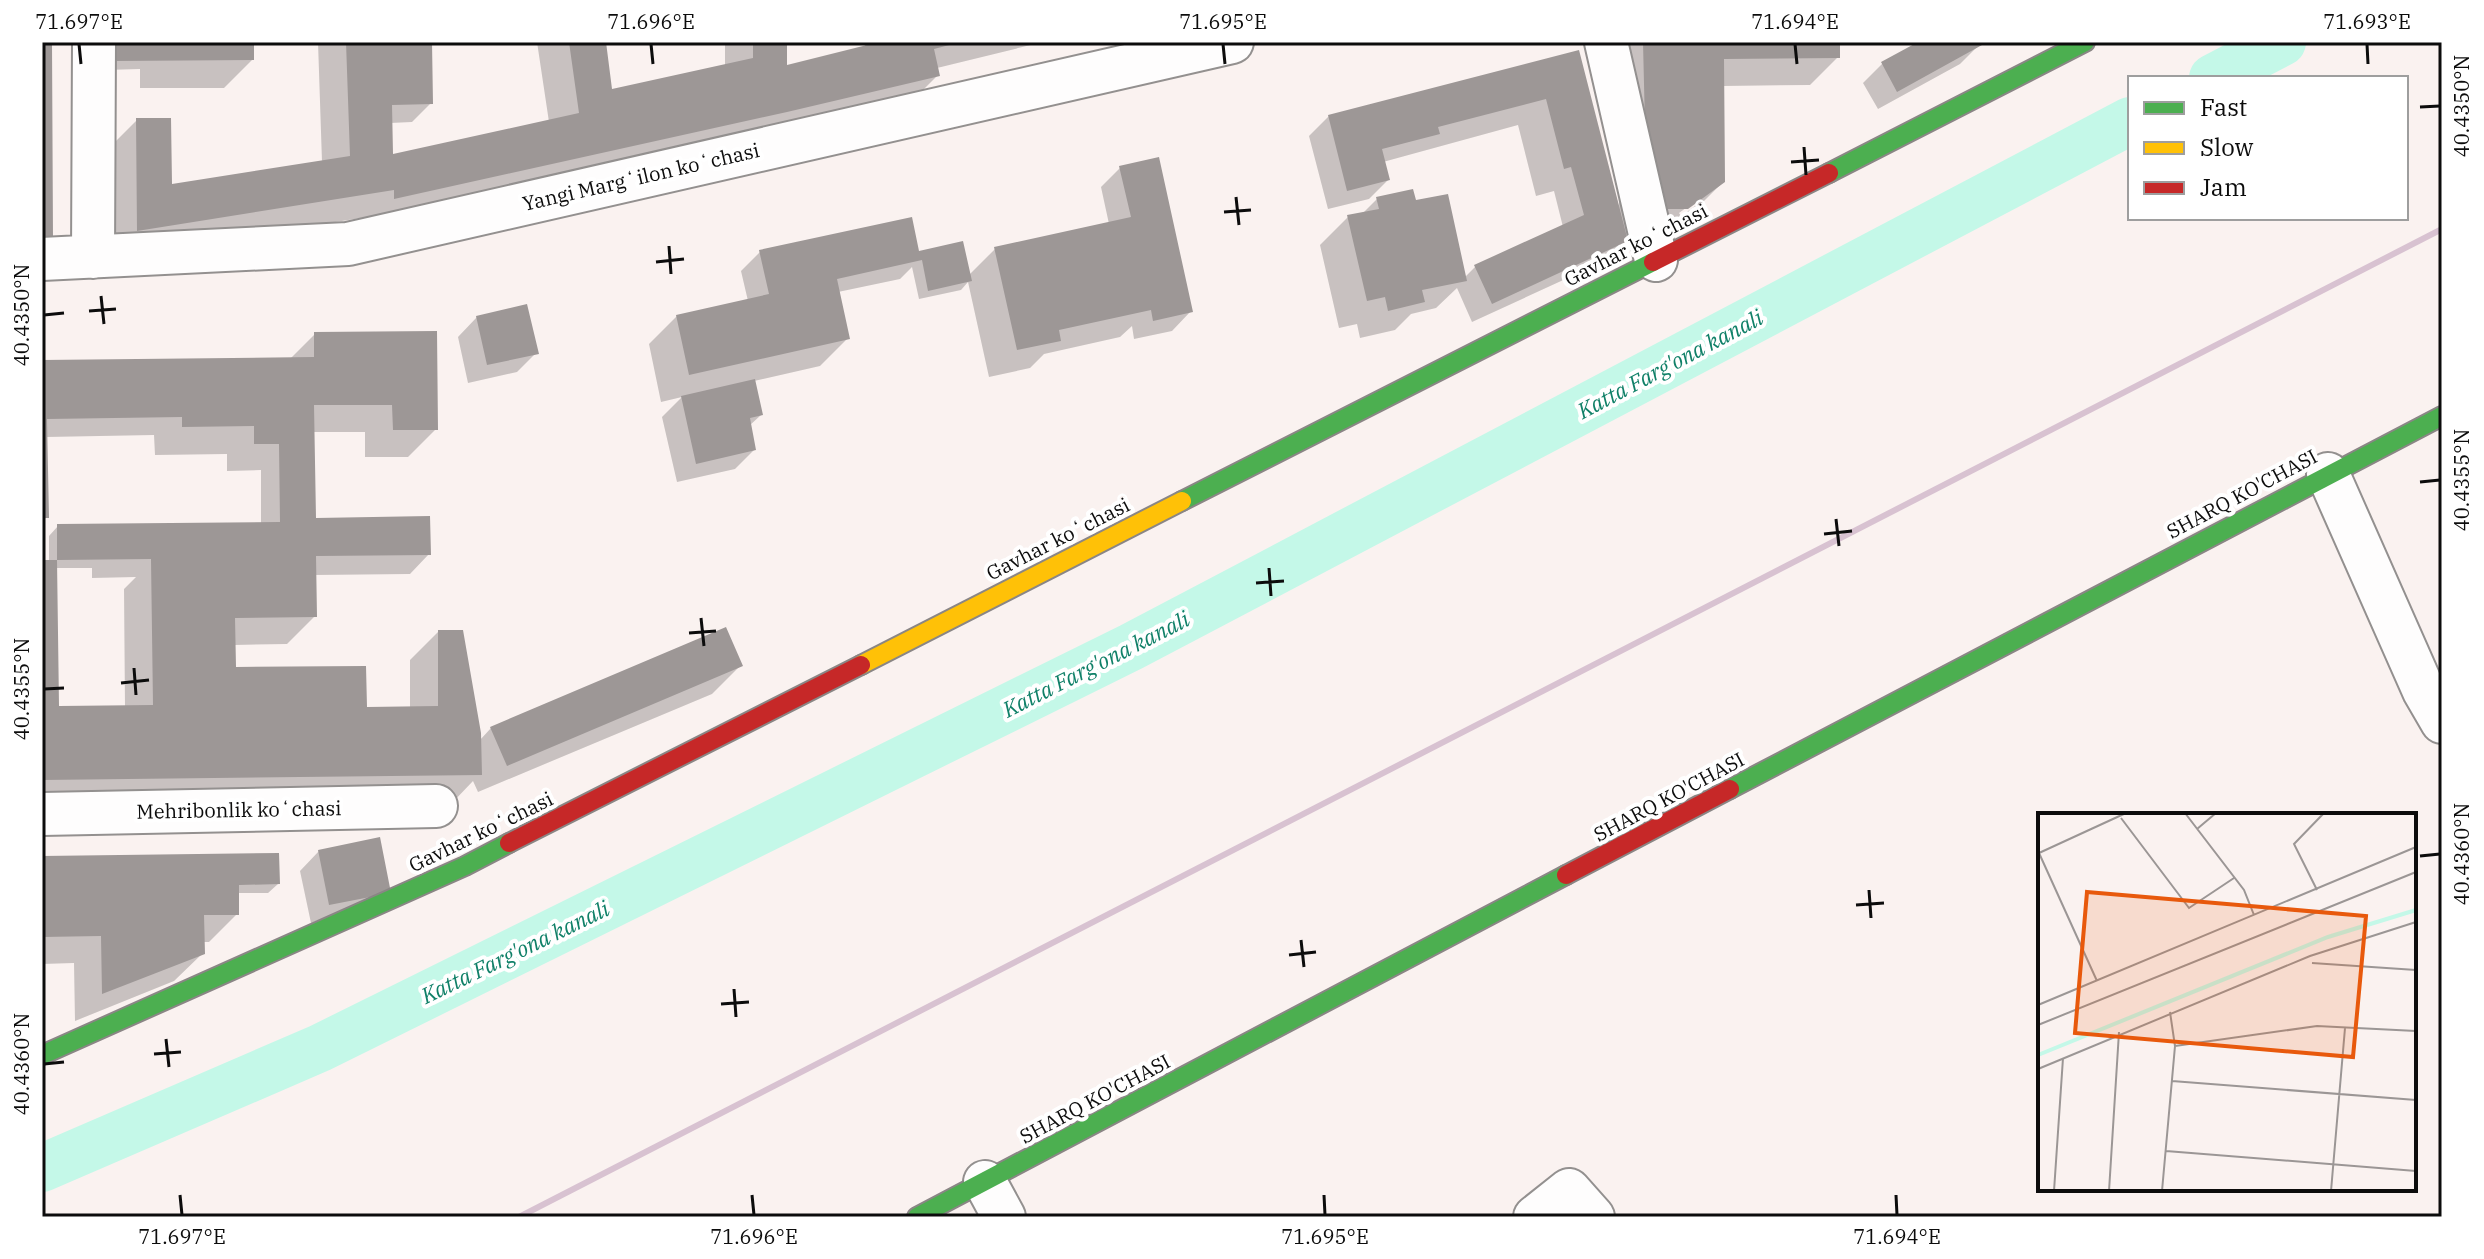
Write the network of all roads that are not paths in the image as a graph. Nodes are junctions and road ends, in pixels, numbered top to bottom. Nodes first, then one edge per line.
1 (94, 42) edge
2 (1232, 42) edge
3 (1606, 42) edge
4 (2085, 42) edge
5 (93, 257) junction
6 (42, 259) edge
7 (1656, 260) junction
8 (2442, 416) edge
9 (2328, 474) junction
10 (2442, 722) edge
11 (436, 806) dead end
12 (42, 814) edge
13 (42, 1055) edge
14 (995, 1199) edge
15 (917, 1217) edge
16 (1535, 1217) edge
17 (1593, 1217) edge

1 - 5 street
2 - 5 street, Yangi Margʻilon koʻchasi
3 - 7 street
4 - 7 street, Gavhar koʻchasi
5 - 6 street, Yangi Margʻilon koʻchasi
7 - 13 street, Gavhar koʻchasi
8 - 9 street, SHARQ KO'CHASI
9 - 10 street
9 - 14 street, SHARQ KO'CHASI
11 - 12 street, Mehribonlik koʻchasi
14 - 15 street, SHARQ KO'CHASI
16 - 17 street

